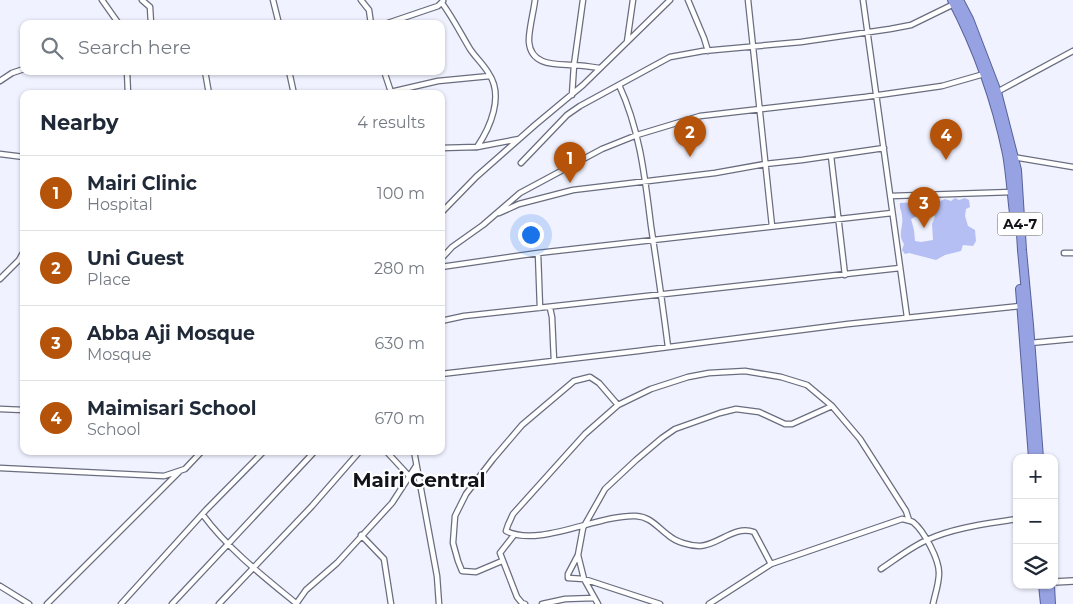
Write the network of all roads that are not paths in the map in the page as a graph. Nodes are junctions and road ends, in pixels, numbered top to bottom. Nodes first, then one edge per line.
1 (102, 0) edge
2 (142, 0) edge
3 (273, 0) edge
4 (361, 0) edge
5 (535, 0) edge
6 (583, 0) edge
7 (633, 0) edge
8 (670, 0) edge
9 (688, 0) edge
10 (748, 0) edge
11 (863, 0) edge
12 (443, 1) edge
13 (955, 1) edge
14 (116, 20) edge
15 (151, 20) edge
16 (278, 20) edge
17 (370, 20) edge
18 (397, 20) edge
19 (869, 33) junction
20 (627, 42) junction
21 (752, 46) junction
22 (708, 51) junction
23 (1073, 51) edge
24 (574, 65) junction
25 (600, 68) junction
26 (20, 70) edge
27 (984, 74) junction
28 (127, 75) edge
29 (206, 75) edge
30 (290, 75) edge
31 (385, 75) edge
32 (490, 76) junction
33 (0, 81) edge
34 (619, 85) junction
35 (128, 90) edge
36 (208, 90) edge
37 (293, 90) edge
38 (390, 90) edge
39 (400, 90) edge
40 (997, 92) junction
41 (572, 95) junction
42 (877, 95) junction
43 (759, 109) junction
44 (637, 135) junction
45 (520, 139) junction
46 (478, 147) junction
47 (445, 148) edge
48 (884, 148) junction
49 (0, 154) edge
50 (20, 156) edge
51 (831, 156) junction
52 (1013, 157) junction
53 (521, 163) dead end
54 (765, 164) junction
55 (1073, 167) edge
56 (645, 182) junction
57 (1012, 192) junction
58 (891, 196) junction
59 (1016, 205) junction
60 (445, 209) edge
61 (892, 213) junction
62 (495, 215) junction
63 (840, 220) junction
64 (772, 226) junction
65 (653, 240) junction
66 (538, 252) junction
67 (1064, 253) dead end
68 (1073, 253) edge
69 (445, 255) edge
70 (20, 258) edge
71 (445, 266) edge
72 (900, 268) junction
73 (845, 275) junction
74 (0, 279) edge
75 (662, 294) junction
76 (1021, 306) junction
77 (540, 308) junction
78 (550, 308) junction
79 (907, 318) junction
80 (445, 320) edge
81 (1073, 339) edge
82 (1030, 343) junction
83 (668, 347) junction
84 (554, 361) junction
85 (445, 374) edge
86 (618, 405) junction
87 (832, 406) junction
88 (0, 409) edge
89 (20, 410) edge
90 (1032, 454) edge
91 (1039, 454) edge
92 (198, 455) edge
93 (260, 455) edge
94 (311, 455) edge
95 (357, 455) edge
96 (390, 455) edge
97 (415, 455) edge
98 (416, 466) junction
99 (0, 468) edge
100 (180, 471) junction
101 (410, 477) junction
102 (203, 515) junction
103 (909, 520) junction
104 (1013, 520) edge
105 (585, 524) junction
106 (361, 535) junction
107 (514, 535) junction
108 (926, 540) junction
109 (229, 545) junction
110 (578, 555) junction
111 (502, 561) junction
112 (771, 564) junction
113 (253, 568) junction
114 (882, 569) dead end
115 (584, 579) junction
116 (1073, 581) edge
117 (1058, 582) edge
118 (0, 586) edge
119 (1044, 589) edge
120 (1050, 589) edge
121 (594, 598) junction
122 (29, 604) edge
123 (47, 604) edge
124 (121, 604) edge
125 (172, 604) edge
126 (219, 604) edge
127 (296, 604) edge
128 (391, 604) edge
129 (439, 604) edge
130 (525, 604) edge
131 (542, 604) edge
132 (598, 604) edge
133 (660, 604) edge
134 (709, 604) edge
135 (932, 604) edge
136 (1045, 604) edge
137 (1051, 604) edge

1 - 14 street
2 - 15 street
3 - 16 street
4 - 17 street
5 - 24 street
6 - 24 street
7 - 20 street
8 - 20 street
9 - 22 street
10 - 21 street
11 - 19 street
12 - 18 street
12 - 32 street
13 - 19 street
13 - 27 highway, A4-7
13 - 40 highway, A4-7
19 - 21 street
19 - 42 street
20 - 25 street
21 - 22 street
21 - 43 street
22 - 34 street
23 - 40 street
24 - 25 street
24 - 41 street
25 - 41 street
26 - 33 street
27 - 42 street
27 - 57 highway, A4-7
28 - 35 street
29 - 36 street
30 - 37 street
31 - 38 street
32 - 39 street
32 - 46 street
34 - 44 street
34 - 53 street
40 - 52 highway, A4-7
41 - 45 street
42 - 43 street
42 - 48 street
43 - 44 street
43 - 54 street
44 - 56 street
44 - 62 street
45 - 46 street
45 - 60 street
46 - 47 street
48 - 51 street
48 - 58 street
49 - 50 street
51 - 54 street
51 - 63 street
52 - 55 street
52 - 59 highway, A4-7
54 - 56 street
54 - 64 street
56 - 62 street
56 - 65 street
57 - 58 street
57 - 59 highway, A4-7
58 - 61 street
59 - 76 highway, A4-7
59 - 82 highway, A4-7
61 - 63 street
61 - 72 street
62 - 69 street
63 - 64 street
63 - 73 street
64 - 65 street
65 - 66 street
65 - 75 street
66 - 71 street
66 - 77 street
67 - 68 street
70 - 74 street
72 - 73 street
72 - 79 street
73 - 75 street
75 - 78 street
75 - 83 street
76 - 79 street
76 - 90 highway, A4-7
77 - 78 street
77 - 80 street
78 - 84 street
79 - 83 street
81 - 82 street
82 - 91 highway, A4-7
83 - 84 street
84 - 85 street
86 - 87 street
86 - 107 street
86 - 111 street
87 - 103 street
87 - 105 street
88 - 89 street
92 - 100 street
93 - 102 street
94 - 109 street
95 - 113 street
96 - 101 street
97 - 98 street
98 - 101 street
98 - 129 street
99 - 100 street
100 - 123 street
101 - 106 street
102 - 109 street
102 - 124 street
103 - 108 street
103 - 112 street
104 - 108 street
105 - 107 street
105 - 110 street
105 - 112 street
106 - 127 street
106 - 128 street
107 - 111 street
108 - 114 street
108 - 135 street
109 - 113 street
109 - 125 street
110 - 115 street
110 - 115 street
111 - 130 street
112 - 134 street
113 - 126 street
113 - 127 street
115 - 121 street
115 - 133 street
116 - 117 street
118 - 122 street
119 - 136 highway
120 - 137 highway
121 - 131 street
121 - 132 street

